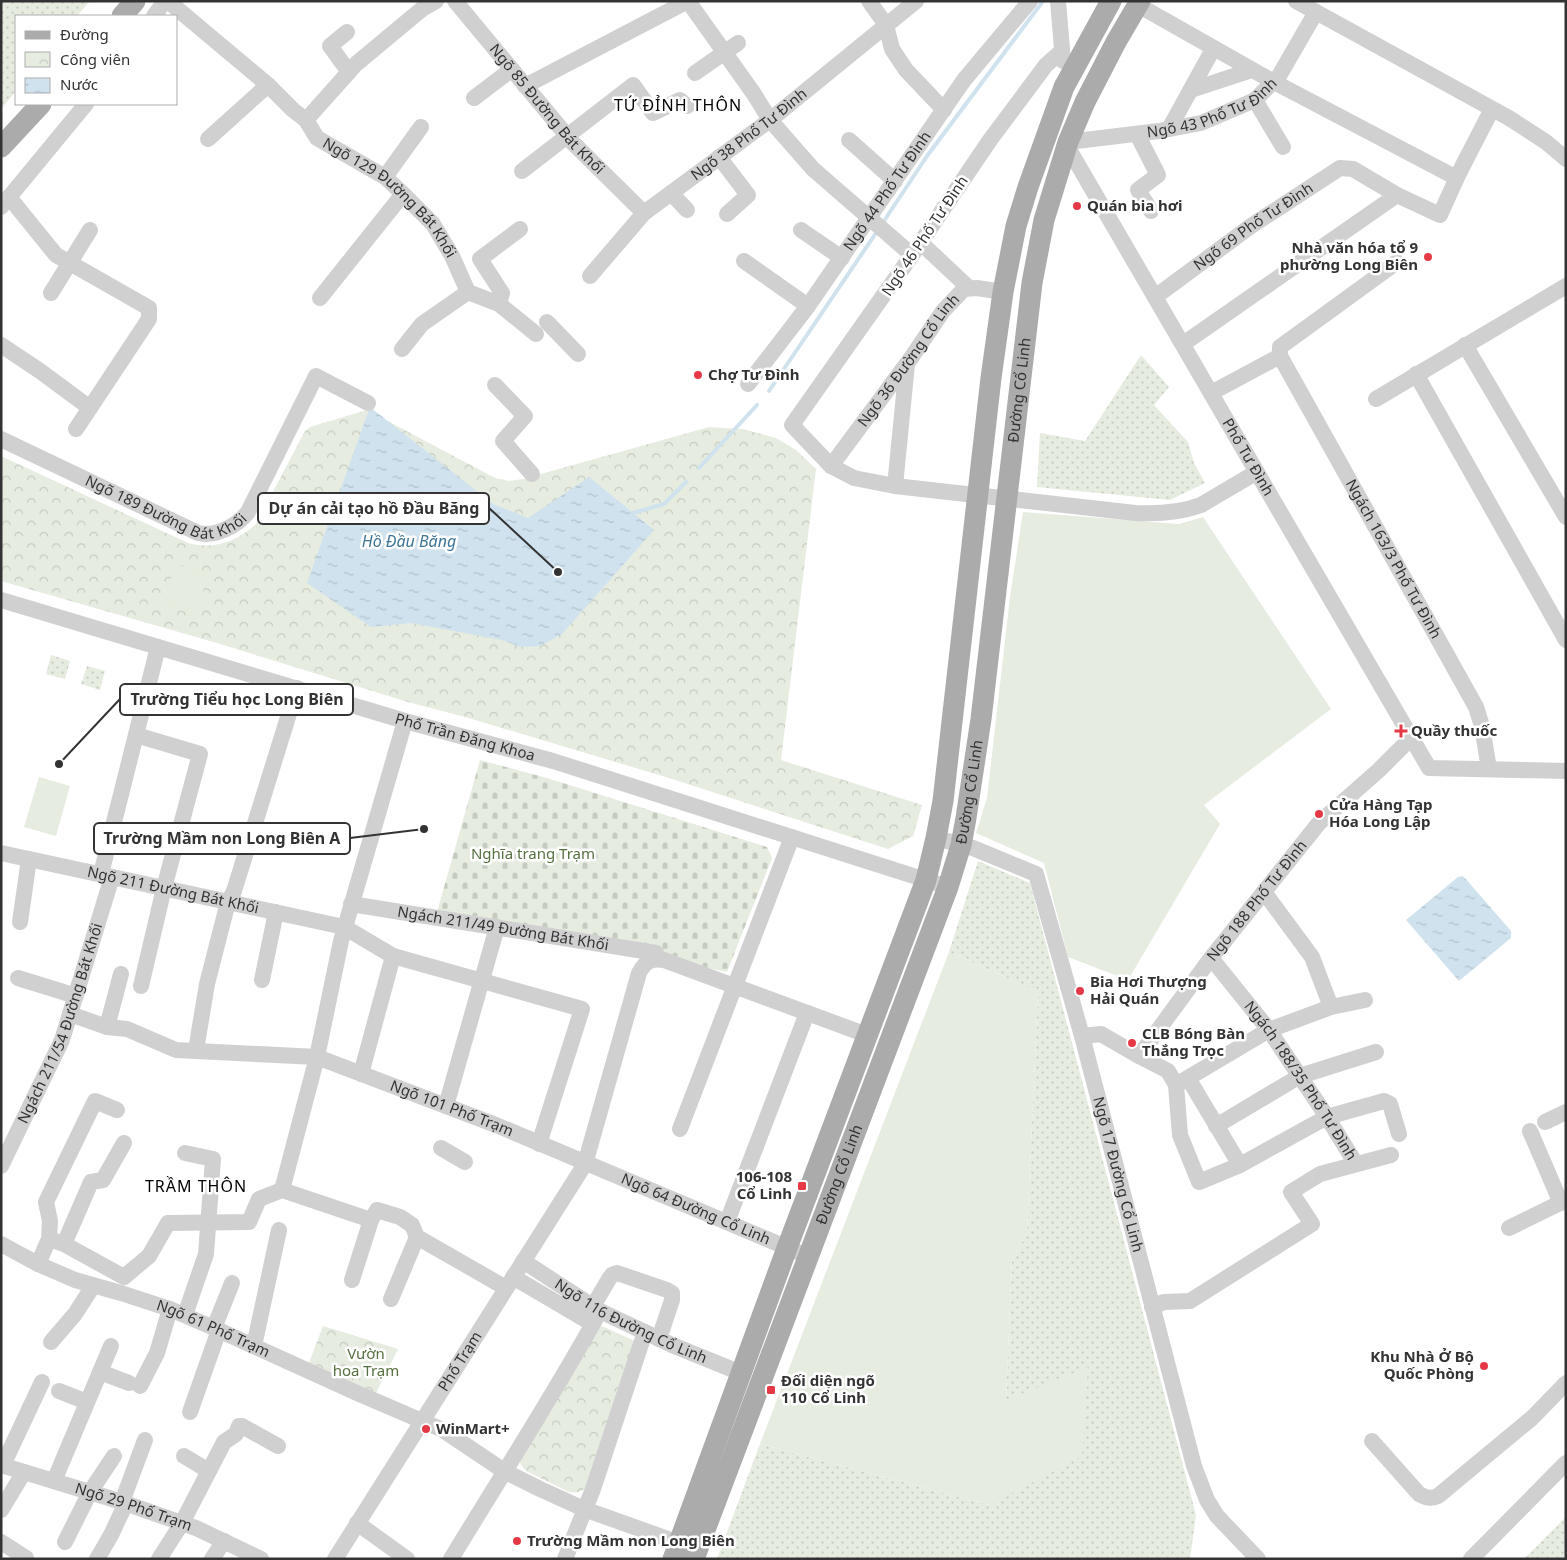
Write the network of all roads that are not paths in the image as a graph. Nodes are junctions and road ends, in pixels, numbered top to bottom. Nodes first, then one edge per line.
1 (135, 1) edge
2 (166, 1) edge
3 (436, 1) edge
4 (455, 1) edge
5 (688, 1) edge
6 (869, 1) edge
7 (916, 1) edge
8 (1030, 1) edge
9 (1058, 1) edge
10 (1111, 1) edge
11 (1296, 1) edge
12 (1139, 3) edge
13 (1316, 12) junction
14 (123, 15) edge
15 (155, 15) edge
16 (886, 25) junction
17 (347, 32) dead end
18 (738, 44) dead end
19 (1214, 49) junction
20 (1062, 51) junction
21 (725, 54) junction
22 (511, 70) junction
23 (1252, 70) junction
24 (349, 72) junction
25 (695, 73) dead end
26 (1274, 82) junction
27 (268, 85) junction
28 (525, 86) junction
29 (1064, 87) junction
30 (1191, 90) junction
31 (474, 98) dead end
32 (1255, 100) junction
33 (40, 105) edge
34 (46, 105) edge
35 (85, 105) edge
36 (686, 106) dead end
37 (1492, 109) junction
38 (944, 110) junction
39 (306, 120) junction
40 (770, 120) junction
41 (22, 126) junction
42 (421, 127) dead end
43 (1169, 129) junction
44 (1137, 134) junction
45 (567, 135) junction
46 (208, 139) dead end
47 (849, 140) dead end
48 (1067, 144) junction
49 (1, 147) edge
50 (1283, 147) dead end
51 (719, 157) junction
52 (1566, 159) edge
53 (522, 171) dead end
54 (1459, 173) junction
55 (385, 177) junction
56 (895, 181) junction
57 (671, 192) junction
58 (403, 194) junction
59 (1397, 195) junction
60 (5, 202) edge
61 (687, 210) dead end
62 (1151, 211) dead end
63 (644, 213) junction
64 (727, 214) dead end
65 (876, 224) junction
66 (520, 229) dead end
67 (90, 230) dead end
68 (801, 230) dead end
69 (916, 249) junction
70 (842, 258) junction
71 (744, 261) dead end
72 (1397, 262) dead end
73 (70, 263) junction
74 (590, 276) dead end
75 (969, 288) junction
76 (1564, 291) edge
77 (468, 292) junction
78 (1003, 292) junction
79 (51, 293) dead end
80 (1155, 297) junction
81 (320, 298) dead end
82 (499, 304) junction
83 (808, 306) junction
84 (1183, 344) junction
85 (1, 345) edge
86 (1465, 345) junction
87 (402, 350) dead end
88 (578, 354) dead end
89 (1280, 356) junction
90 (908, 363) junction
91 (1416, 374) junction
92 (748, 384) dead end
93 (496, 386) dead end
94 (1211, 393) junction
95 (1376, 399) dead end
96 (368, 403) dead end
97 (90, 408) junction
98 (76, 429) dead end
99 (1, 439) edge
100 (831, 466) junction
101 (1257, 472) junction
102 (532, 474) dead end
103 (895, 486) junction
104 (978, 496) junction
105 (1006, 500) junction
106 (1566, 517) edge
107 (1, 600) edge
108 (1566, 640) edge
109 (158, 647) junction
110 (297, 688) junction
111 (405, 721) junction
112 (136, 735) junction
113 (1412, 737) junction
114 (1489, 770) junction
115 (1566, 771) edge
116 (792, 837) junction
117 (936, 838) junction
118 (961, 845) junction
119 (1, 853) edge
120 (30, 859) junction
121 (106, 875) junction
122 (926, 880) junction
123 (948, 887) junction
124 (164, 888) junction
125 (1264, 892) junction
126 (228, 902) junction
127 (351, 904) junction
128 (276, 912) junction
129 (20, 922) dead end
130 (344, 927) junction
131 (497, 927) junction
132 (656, 953) dead end
133 (393, 956) junction
134 (1211, 958) junction
135 (122, 974) dead end
136 (18, 978) dead end
137 (262, 980) dead end
138 (483, 981) junction
139 (141, 986) dead end
140 (735, 986) junction
141 (76, 996) junction
142 (1365, 1000) dead end
143 (1331, 1007) junction
144 (807, 1013) junction
145 (70, 1014) junction
146 (107, 1027) junction
147 (1268, 1030) junction
148 (867, 1035) junction
149 (1082, 1036) junction
150 (196, 1050) junction
151 (1376, 1052) dead end
152 (1139, 1056) junction
153 (317, 1057) junction
154 (361, 1074) junction
155 (1300, 1076) junction
156 (1182, 1081) junction
157 (446, 1106) junction
158 (117, 1110) dead end
159 (1566, 1112) edge
160 (1327, 1116) junction
161 (1545, 1122) dead end
162 (1216, 1126) junction
163 (680, 1129) dead end
164 (1530, 1131) dead end
165 (1398, 1134) dead end
166 (124, 1143) dead end
167 (539, 1144) junction
168 (441, 1148) dead end
169 (185, 1153) dead end
170 (1391, 1155) dead end
171 (465, 1162) dead end
172 (585, 1164) junction
173 (1356, 1164) junction
174 (1240, 1165) junction
175 (1, 1166) edge
176 (282, 1190) junction
177 (1564, 1201) edge
178 (371, 1220) junction
179 (208, 1222) junction
180 (727, 1222) junction
181 (1509, 1228) dead end
182 (279, 1230) dead end
183 (417, 1237) junction
184 (56, 1242) junction
185 (1, 1244) edge
186 (787, 1248) junction
187 (808, 1256) junction
188 (523, 1261) junction
189 (38, 1264) junction
190 (352, 1280) dead end
191 (232, 1283) dead end
192 (510, 1283) junction
193 (93, 1286) junction
194 (391, 1299) dead end
195 (1152, 1307) junction
196 (177, 1312) junction
197 (596, 1314) junction
198 (217, 1329) junction
199 (652, 1335) junction
200 (51, 1342) dead end
201 (110, 1346) dead end
202 (254, 1346) junction
203 (100, 1372) junction
204 (741, 1373) junction
205 (42, 1382) dead end
206 (1566, 1383) edge
207 (59, 1391) dead end
208 (86, 1402) junction
209 (190, 1412) dead end
210 (422, 1421) junction
211 (145, 1440) dead end
212 (1372, 1441) dead end
213 (278, 1446) dead end
214 (114, 1456) dead end
215 (184, 1456) dead end
216 (1566, 1463) edge
217 (2, 1465) edge
218 (209, 1471) junction
219 (504, 1471) junction
220 (24, 1472) junction
221 (54, 1481) junction
222 (90, 1492) junction
223 (124, 1502) junction
224 (584, 1509) junction
225 (1, 1510) edge
226 (182, 1523) junction
227 (357, 1524) junction
228 (224, 1541) junction
229 (1, 1542) edge
230 (65, 1542) dead end
231 (676, 1551) edge
232 (26, 1559) edge
233 (97, 1559) edge
234 (159, 1559) edge
235 (212, 1559) edge
236 (260, 1559) edge
237 (335, 1559) edge
238 (407, 1559) edge
239 (451, 1559) edge
240 (565, 1559) edge
241 (694, 1559) edge
242 (1258, 1559) edge
243 (1471, 1559) edge

1 - 14 main road
2 - 15 street
2 - 27 street, Ngõ 129 Đường Bát Khối
3 - 24 street
4 - 22 street, Ngõ 85 Đường Bát Khối
5 - 21 street
5 - 28 street
6 - 16 street
7 - 16 street, Ngõ 38 Phố Tư Đình
8 - 38 street, Ngõ 44 Phố Tư Đình
9 - 20 street
10 - 29 main road, Đường Cổ Linh
11 - 13 street
12 - 19 street
12 - 48 main road, Đường Cổ Linh
13 - 26 street, Ngõ 43 Phố Tư Đình
13 - 37 street
16 - 38 street
16 - 40 street, Ngõ 38 Phố Tư Đình
17 - 24 street
18 - 21 street
19 - 23 street
19 - 30 street
20 - 29 street
20 - 69 street, Ngõ 46 Phố Tư Đình
21 - 25 street
21 - 40 street
22 - 28 street, Ngõ 85 Đường Bát Khối
22 - 31 street
23 - 26 street
23 - 30 street
24 - 39 street
26 - 32 street, Ngõ 43 Phố Tư Đình
26 - 54 street
27 - 39 street, Ngõ 129 Đường Bát Khối
27 - 46 street
28 - 45 street, Ngõ 85 Đường Bát Khối
29 - 78 main road, Đường Cổ Linh
30 - 43 street
32 - 43 street, Ngõ 43 Phố Tư Đình
32 - 50 street
33 - 41 main road
34 - 41 main road
35 - 60 street
36 - 45 street
37 - 52 street
37 - 54 street
38 - 56 street, Ngõ 44 Phố Tư Đình
39 - 55 street, Ngõ 129 Đường Bát Khối
40 - 51 street, Ngõ 38 Phố Tư Đình
40 - 65 street
41 - 49 main road
42 - 55 street
43 - 44 street, Ngõ 43 Phố Tư Đình
44 - 48 street, Ngõ 43 Phố Tư Đình
44 - 62 street
45 - 53 street
45 - 63 street, Ngõ 85 Đường Bát Khối
47 - 56 street
48 - 80 street, Phố Tư Đình
48 - 105 main road, Đường Cổ Linh
51 - 57 street, Ngõ 38 Phố Tư Đình
51 - 64 street
54 - 59 street
55 - 58 street, Ngõ 129 Đường Bát Khối
56 - 65 street, Ngõ 44 Phố Tư Đình
57 - 61 street
57 - 63 street, Ngõ 38 Phố Tư Đình
58 - 77 street, Ngõ 129 Đường Bát Khối
58 - 81 street
59 - 80 street, Ngõ 69 Phố Tư Đình
59 - 84 street
60 - 73 street
63 - 74 street, Ngõ 38 Phố Tư Đình
65 - 69 street
65 - 70 street, Ngõ 44 Phố Tư Đình
66 - 82 street
67 - 73 street
68 - 70 street
69 - 75 street
69 - 100 street, Ngõ 46 Phố Tư Đình
70 - 83 street, Ngõ 44 Phố Tư Đình
71 - 83 street
72 - 89 street
73 - 79 street
73 - 97 street
75 - 78 street, Ngõ 36 Đường Cổ Linh
75 - 90 street, Ngõ 36 Đường Cổ Linh
76 - 86 street
77 - 82 street
77 - 87 street
78 - 104 main road, Đường Cổ Linh
80 - 84 street, Phố Tư Đình
82 - 88 street
83 - 92 street, Ngõ 44 Phố Tư Đình
84 - 94 street, Phố Tư Đình
85 - 97 street
86 - 91 street
86 - 106 street
89 - 94 street
89 - 114 street, Ngách 163/3 Phố Tư Đình
90 - 100 street, Ngõ 36 Đường Cổ Linh
90 - 103 street
91 - 95 street
91 - 108 street
93 - 102 street
94 - 101 street, Phố Tư Đình
96 - 99 street, Ngõ 189 Đường Bát Khối
97 - 98 street
100 - 103 street
101 - 105 street
101 - 113 street, Phố Tư Đình
103 - 104 street
104 - 105 street
104 - 117 main road, Đường Cổ Linh
105 - 118 main road, Đường Cổ Linh
107 - 109 street, Phố Trần Đăng Khoa
109 - 110 street, Phố Trần Đăng Khoa
109 - 112 street, Ngách 211/54 Đường Bát Khối
110 - 111 street, Phố Trần Đăng Khoa
110 - 126 street
111 - 116 street, Phố Trần Đăng Khoa
111 - 127 street
112 - 121 street, Ngách 211/54 Đường Bát Khối
112 - 124 street
113 - 114 street, Phố Tư Đình
113 - 125 street, Ngõ 188 Phố Tư Đình
114 - 115 street
116 - 122 street, Phố Trần Đăng Khoa
116 - 140 street
117 - 118 street, Ngõ 17 Đường Cổ Linh
117 - 122 main road, Đường Cổ Linh
118 - 123 main road, Đường Cổ Linh
118 - 149 street, Ngõ 17 Đường Cổ Linh
119 - 120 street, Ngõ 211 Đường Bát Khối
120 - 121 street, Ngõ 211 Đường Bát Khối
120 - 129 street
121 - 124 street, Ngõ 211 Đường Bát Khối
121 - 141 street, Ngách 211/54 Đường Bát Khối
122 - 123 street, Phố Trần Đăng Khoa
122 - 148 main road, Đường Cổ Linh
123 - 187 main road, Đường Cổ Linh
124 - 126 street, Ngõ 211 Đường Bát Khối
124 - 139 street
125 - 134 street, Ngõ 188 Phố Tư Đình
125 - 143 street
126 - 128 street, Ngõ 211 Đường Bát Khối
126 - 150 street
127 - 130 street
127 - 131 street, Ngách 211/49 Đường Bát Khối
128 - 130 street, Ngõ 211 Đường Bát Khối
128 - 137 street
130 - 133 street, Ngõ 211 Đường Bát Khối
130 - 153 street
131 - 132 street, Ngách 211/49 Đường Bát Khối
131 - 138 street
133 - 138 street, Ngõ 211 Đường Bát Khối
133 - 154 street
134 - 147 street, Ngách 188/35 Phố Tư Đình
134 - 152 street, Ngõ 188 Phố Tư Đình
135 - 146 street
136 - 141 street
138 - 157 street
138 - 167 street, Ngõ 211 Đường Bát Khối
140 - 144 street
140 - 163 street
140 - 172 street, Phố Trạm
141 - 145 street, Ngách 211/54 Đường Bát Khối
142 - 143 street
143 - 147 street
144 - 148 street
144 - 180 street
145 - 146 street, Ngõ 101 Phố Trạm
145 - 175 street, Ngách 211/54 Đường Bát Khối
146 - 150 street, Ngõ 101 Phố Trạm
147 - 155 street, Ngách 188/35 Phố Tư Đình
147 - 156 street
148 - 186 main road, Đường Cổ Linh
149 - 152 street
149 - 195 street, Ngõ 17 Đường Cổ Linh
150 - 153 street, Ngõ 101 Phố Trạm
151 - 155 street
152 - 156 street
153 - 154 street, Ngõ 101 Phố Trạm
153 - 176 street
154 - 157 street, Ngõ 101 Phố Trạm
155 - 160 street, Ngách 188/35 Phố Tư Đình
155 - 162 street
156 - 162 street
156 - 174 street
157 - 167 street, Ngõ 101 Phố Trạm
158 - 184 street
159 - 161 street
160 - 165 street
160 - 173 street, Ngách 188/35 Phố Tư Đình
160 - 174 street
162 - 174 street
164 - 177 street
166 - 184 street
167 - 172 street, Ngõ 101 Phố Trạm
168 - 171 street
169 - 179 street
170 - 173 street
172 - 180 street, Ngõ 64 Đường Cổ Linh
172 - 188 street, Phố Trạm
173 - 195 street, Ngách 188/35 Phố Tư Đình
176 - 178 street
176 - 179 street
177 - 181 street
178 - 183 street
178 - 190 street
179 - 184 street
179 - 196 street
180 - 186 street, Ngõ 64 Đường Cổ Linh
182 - 202 street
183 - 192 street
183 - 194 street
184 - 189 street
185 - 189 street, Ngõ 61 Phố Trạm
186 - 187 street, Ngõ 64 Đường Cổ Linh
186 - 204 main road, Đường Cổ Linh
187 - 241 main road, Đường Cổ Linh
188 - 192 street, Phố Trạm
188 - 197 street, Ngõ 116 Đường Cổ Linh
189 - 193 street, Ngõ 61 Phố Trạm
191 - 198 street
192 - 197 street
192 - 210 street, Phố Trạm
193 - 196 street, Ngõ 61 Phố Trạm
193 - 200 street
195 - 242 street, Ngõ 17 Đường Cổ Linh
196 - 198 street, Ngõ 61 Phố Trạm
196 - 203 street
197 - 199 street, Ngõ 116 Đường Cổ Linh
197 - 199 street
197 - 219 street
198 - 202 street, Ngõ 61 Phố Trạm
198 - 209 street
199 - 204 street, Ngõ 116 Đường Cổ Linh
199 - 224 street
201 - 203 street
202 - 210 street, Ngõ 61 Phố Trạm
203 - 208 street
204 - 231 main road, Đường Cổ Linh
205 - 217 street
206 - 212 street
207 - 208 street
208 - 221 street
210 - 219 street, Ngõ 61 Phố Trạm
210 - 227 street, Phố Trạm
211 - 223 street
213 - 218 street
214 - 222 street
215 - 218 street
216 - 243 street
217 - 220 street, Ngõ 29 Phố Trạm
218 - 226 street
219 - 224 street, Ngõ 61 Phố Trạm
219 - 239 street
220 - 221 street, Ngõ 29 Phố Trạm
220 - 225 street
221 - 222 street, Ngõ 29 Phố Trạm
222 - 223 street, Ngõ 29 Phố Trạm
222 - 230 street
223 - 226 street, Ngõ 29 Phố Trạm
223 - 233 street
224 - 231 street, Ngõ 61 Phố Trạm
224 - 240 street
226 - 228 street, Ngõ 29 Phố Trạm
226 - 234 street
227 - 237 street, Phố Trạm
227 - 238 street
228 - 235 street
228 - 236 street, Ngõ 29 Phố Trạm
229 - 232 street

